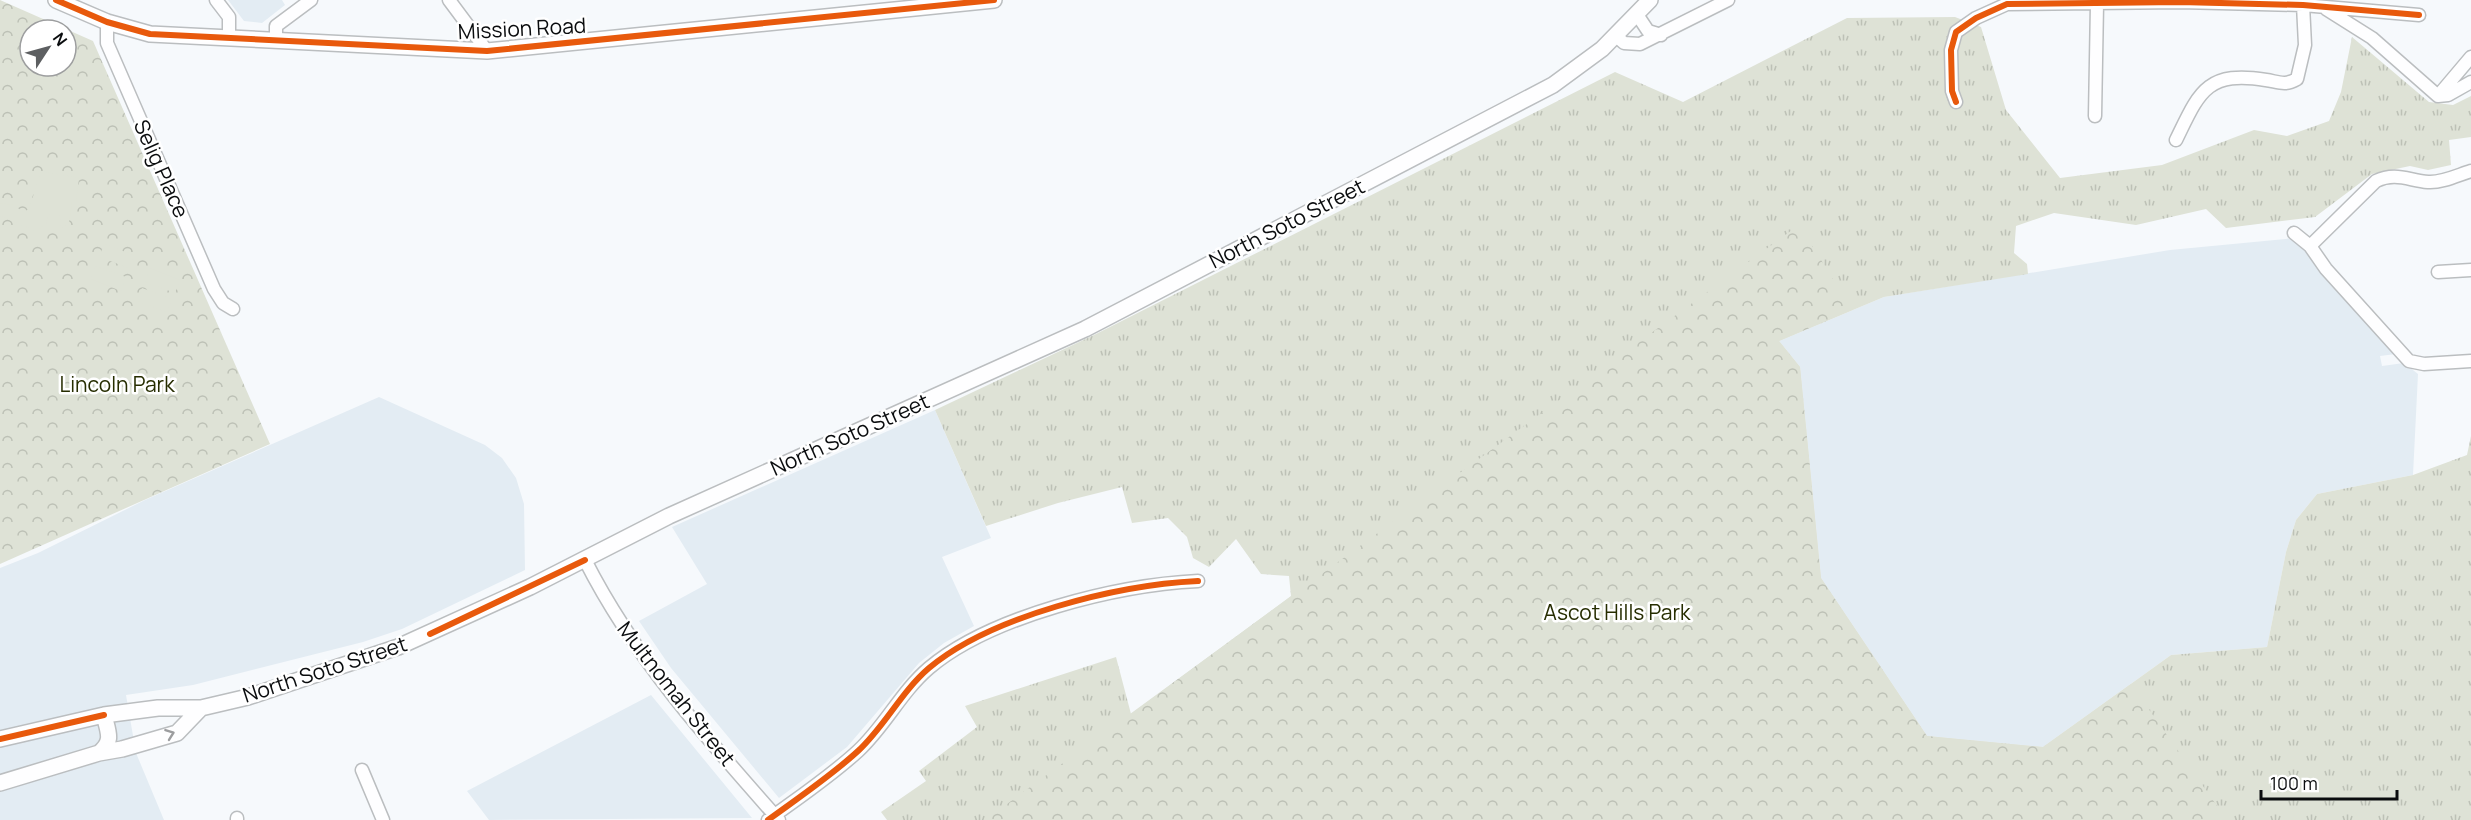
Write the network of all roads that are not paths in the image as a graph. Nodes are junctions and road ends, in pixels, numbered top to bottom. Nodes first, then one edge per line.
1 (59, 0) edge
2 (216, 0) edge
3 (311, 0) edge
4 (448, 0) edge
5 (994, 0) edge
6 (1650, 0) edge
7 (1728, 0) edge
8 (2180, 1) edge
9 (924, 3) edge
10 (2097, 4) junction
11 (2303, 5) junction
12 (1638, 7) edge
13 (2322, 7) junction
14 (2419, 15) dead end
15 (107, 22) junction
16 (1615, 35) junction
17 (1661, 35) junction
18 (229, 37) junction
19 (276, 39) junction
20 (487, 51) junction
21 (2471, 57) edge
22 (2471, 82) edge
23 (2438, 96) junction
24 (1956, 102) dead end
25 (2095, 116) dead end
26 (2176, 140) dead end
27 (2471, 171) edge
28 (2294, 233) dead end
29 (2310, 246) junction
30 (2471, 270) edge
31 (2438, 272) dead end
32 (233, 309) dead end
33 (2471, 362) edge
34 (585, 560) junction
35 (1198, 581) dead end
36 (201, 708) junction
37 (104, 715) junction
38 (0, 739) edge
39 (99, 753) junction
40 (362, 770) dead end
41 (0, 783) edge
42 (773, 818) edge
43 (383, 820) edge

1 - 15 main road, Mission Road
2 - 18 street
3 - 19 street
4 - 20 street
5 - 9 main road, Mission Road
6 - 12 main road, North Soto Street
7 - 17 street
8 - 10 street
8 - 11 street
9 - 20 main road, Mission Road
10 - 24 street
10 - 25 street
11 - 13 street
11 - 26 street
12 - 16 main road, North Soto Street
12 - 17 street
13 - 14 street
13 - 23 street
15 - 18 main road, Mission Road
15 - 32 street, Selig Place
16 - 17 street
16 - 34 main road, North Soto Street
18 - 19 main road, Mission Road
19 - 20 main road, Mission Road
21 - 23 street
22 - 23 street
27 - 29 street
28 - 29 street
29 - 33 street
30 - 31 street
34 - 36 main road, North Soto Street
34 - 42 street, Multnomah Street
35 - 42 street
36 - 37 main road, North Soto Street
39 -> 36 main road
37 - 38 main road, North Soto Street
37 - 39 main road
39 - 41 main road
40 - 43 street

